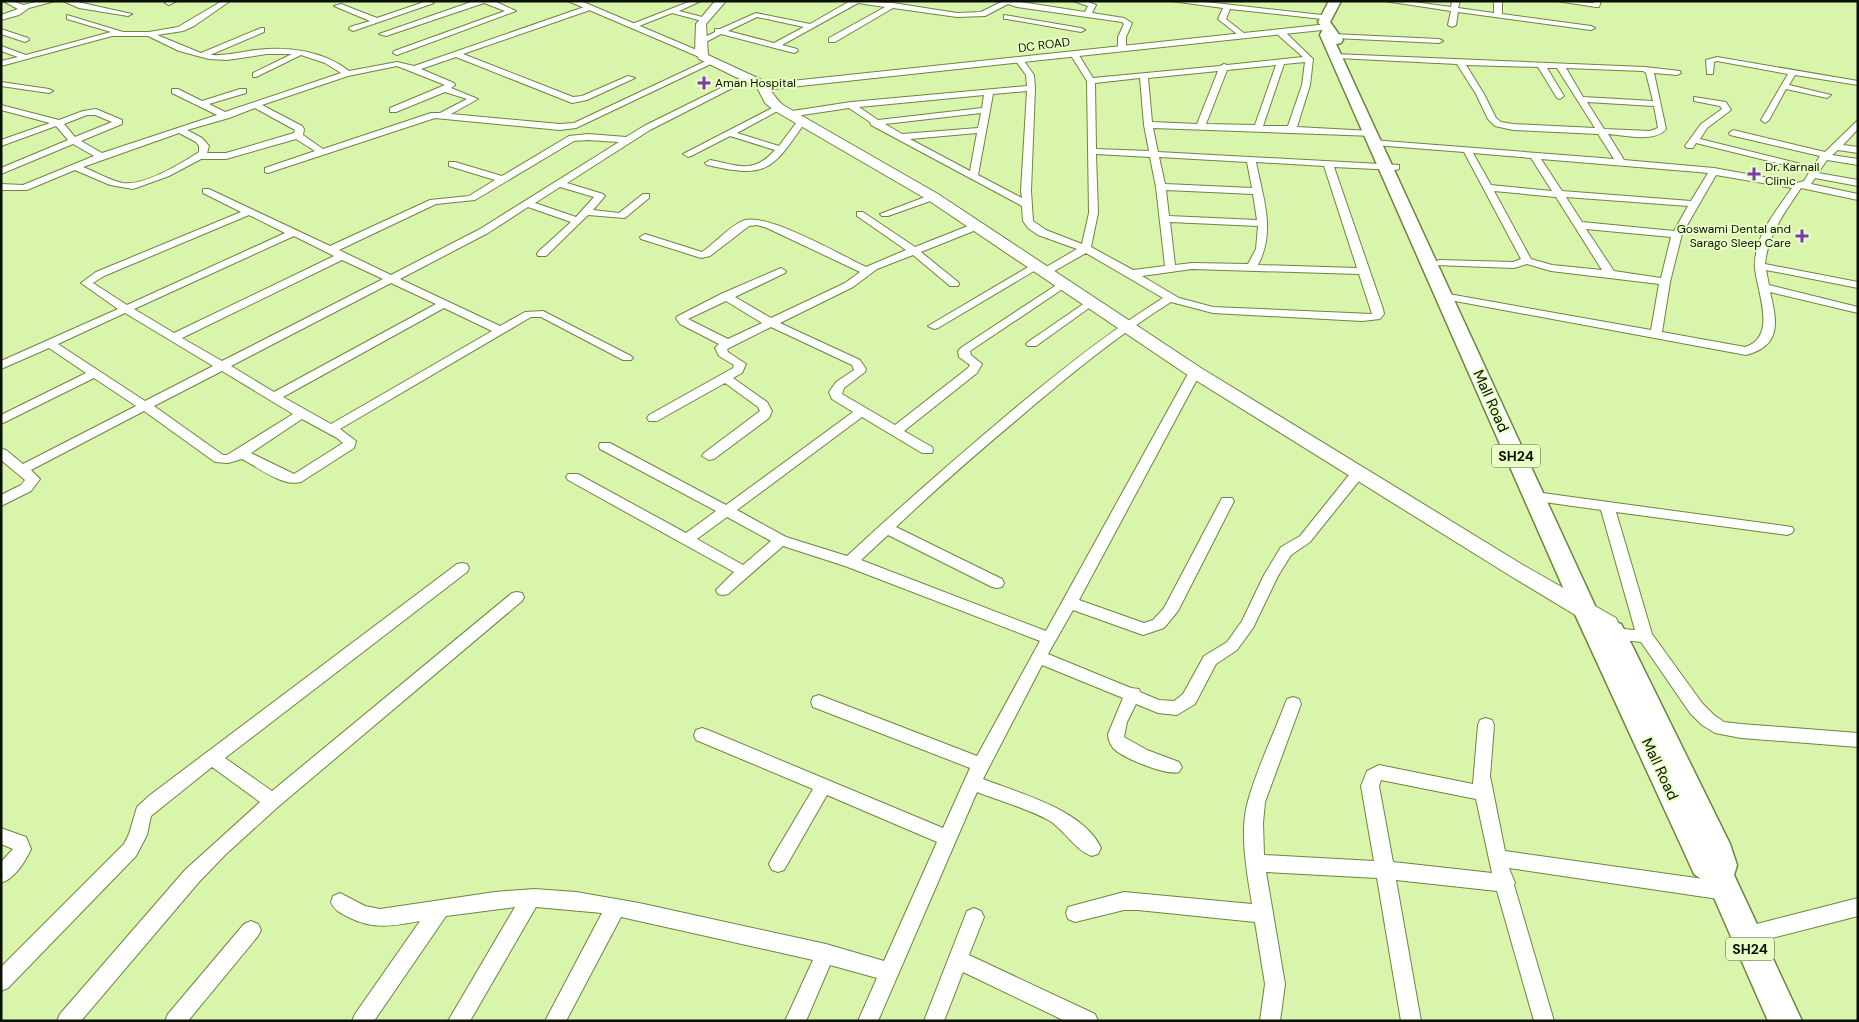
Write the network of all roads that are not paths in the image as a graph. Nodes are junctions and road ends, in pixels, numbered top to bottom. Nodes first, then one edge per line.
1 (52, 1) edge
2 (66, 1) edge
3 (227, 1) edge
4 (482, 1) edge
5 (487, 1) edge
6 (572, 1) edge
7 (698, 1) edge
8 (721, 1) edge
9 (858, 1) edge
10 (900, 1) edge
11 (1076, 1) edge
12 (1175, 1) edge
13 (1314, 1) edge
14 (1335, 1) edge
15 (1388, 1) edge
16 (1498, 1) edge
17 (1560, 1) edge
18 (1597, 1) edge
19 (12, 2) edge
20 (428, 2) edge
21 (1007, 2) edge
22 (1412, 3) edge
23 (1456, 5) edge
24 (338, 6) dead end
25 (892, 6) junction
26 (23, 8) junction
27 (587, 8) junction
28 (1227, 8) junction
29 (454, 10) junction
30 (673, 11) junction
31 (1071, 12) junction
32 (1555, 12) edge
33 (1088, 14) junction
34 (1498, 15) junction
35 (70, 17) dead end
36 (1007, 17) dead end
37 (1, 18) edge
38 (377, 21) junction
39 (113, 24) junction
40 (1452, 25) dead end
41 (631, 26) junction
42 (810, 26) junction
43 (1057, 26) junction
44 (1591, 28) dead end
45 (353, 29) dead end
46 (261, 30) dead end
47 (1082, 30) dead end
48 (1, 31) edge
49 (722, 31) junction
50 (124, 33) junction
51 (1280, 33) junction
52 (149, 34) junction
53 (382, 34) dead end
54 (1332, 35) junction
55 (1242, 36) junction
56 (25, 40) dead end
57 (832, 40) dead end
58 (1414, 40) junction
59 (703, 41) junction
60 (1439, 41) dead end
61 (775, 46) junction
62 (1, 48) edge
63 (1122, 49) junction
64 (794, 51) dead end
65 (397, 53) dead end
66 (1426, 53) junction
67 (300, 54) junction
68 (456, 54) junction
69 (1074, 54) junction
70 (203, 55) junction
71 (25, 57) junction
72 (1309, 59) junction
73 (1019, 60) junction
74 (1281, 61) junction
75 (1460, 62) junction
76 (1, 64) edge
77 (1541, 65) junction
78 (1224, 66) junction
79 (1560, 66) junction
80 (414, 69) junction
81 (1645, 69) junction
82 (1710, 72) dead end
83 (1792, 72) junction
84 (1677, 73) dead end
85 (347, 74) junction
86 (256, 75) dead end
87 (1144, 75) junction
88 (631, 78) dead end
89 (748, 78) junction
90 (1091, 81) junction
91 (1858, 83) edge
92 (1, 84) edge
93 (1784, 86) junction
94 (764, 87) junction
95 (1031, 88) junction
96 (445, 89) junction
97 (49, 91) dead end
98 (175, 91) dead end
99 (244, 91) dead end
100 (989, 93) junction
101 (1827, 95) dead end
102 (1560, 96) dead end
103 (1697, 99) dead end
104 (1582, 100) junction
105 (202, 104) junction
106 (1658, 104) junction
107 (851, 105) junction
108 (1, 106) edge
109 (256, 106) junction
110 (393, 110) dead end
111 (986, 110) junction
112 (17, 111) junction
113 (790, 114) junction
114 (226, 116) junction
115 (441, 116) junction
116 (1, 117) edge
117 (1765, 120) dead end
118 (58, 122) junction
119 (874, 122) junction
120 (1858, 124) edge
121 (1148, 125) junction
122 (1201, 125) junction
123 (1258, 128) junction
124 (1292, 129) junction
125 (982, 130) junction
126 (182, 131) junction
127 (1603, 132) junction
128 (730, 133) junction
129 (1733, 133) dead end
130 (298, 135) junction
131 (1846, 137) junction
132 (900, 138) junction
133 (1858, 139) edge
134 (626, 140) junction
135 (1377, 140) junction
136 (75, 142) junction
137 (1, 143) edge
138 (1836, 146) junction
139 (780, 149) junction
140 (1468, 150) junction
141 (1858, 150) edge
142 (322, 152) junction
143 (1091, 152) junction
144 (688, 154) dead end
145 (1156, 155) junction
146 (1534, 155) junction
147 (101, 156) junction
148 (199, 156) junction
149 (1825, 156) junction
150 (1251, 159) junction
151 (1620, 162) junction
152 (1858, 162) edge
153 (710, 163) dead end
154 (1328, 163) junction
155 (452, 164) dead end
156 (76, 167) junction
157 (1391, 167) junction
158 (268, 170) dead end
159 (1, 171) edge
160 (1714, 171) junction
161 (1815, 173) junction
162 (974, 175) junction
163 (502, 179) junction
164 (1858, 183) edge
165 (561, 184) junction
166 (1800, 185) junction
167 (1, 187) edge
168 (1161, 187) junction
169 (1489, 188) junction
170 (206, 191) dead end
171 (1257, 191) junction
172 (1559, 194) junction
173 (646, 196) dead end
174 (933, 197) junction
175 (1858, 197) edge
176 (528, 204) junction
177 (1694, 204) junction
178 (1027, 205) junction
179 (249, 212) junction
180 (587, 212) junction
181 (860, 214) dead end
182 (886, 214) dead end
183 (1165, 219) junction
184 (578, 221) junction
185 (1263, 223) junction
186 (1579, 225) junction
187 (977, 226) junction
188 (295, 232) junction
189 (1677, 234) junction
190 (645, 237) dead end
191 (1086, 248) junction
192 (330, 250) junction
193 (913, 250) junction
194 (542, 254) dead end
195 (341, 256) junction
196 (1527, 261) junction
197 (1439, 263) junction
198 (1760, 266) junction
199 (1252, 267) junction
200 (1170, 268) junction
201 (1040, 269) junction
202 (781, 271) dead end
203 (866, 271) junction
204 (1363, 271) junction
205 (1131, 274) junction
206 (1610, 274) junction
207 (392, 279) junction
208 (1665, 282) junction
209 (954, 284) dead end
210 (1065, 284) junction
211 (1858, 285) edge
212 (1765, 287) junction
213 (726, 296) junction
214 (1449, 297) junction
215 (1171, 298) junction
216 (1092, 301) junction
217 (444, 304) junction
218 (126, 309) junction
219 (1858, 310) edge
220 (771, 323) junction
221 (1127, 324) junction
222 (934, 326) dead end
223 (499, 330) junction
224 (1656, 335) junction
225 (174, 337) junction
226 (50, 344) junction
227 (728, 344) junction
228 (1032, 344) dead end
229 (627, 358) dead end
230 (222, 365) junction
231 (1, 366) edge
232 (1195, 372) junction
233 (95, 373) junction
234 (726, 378) junction
235 (274, 397) junction
236 (145, 406) junction
237 (861, 412) junction
238 (302, 414) junction
239 (654, 418) dead end
240 (1, 420) edge
241 (330, 429) junction
242 (894, 432) junction
243 (605, 446) dead end
244 (927, 450) dead end
245 (242, 453) junction
246 (709, 456) dead end
247 (4, 459) edge
248 (21, 470) junction
249 (1358, 473) junction
250 (573, 477) dead end
251 (1542, 498) junction
252 (1, 501) edge
253 (1227, 501) dead end
254 (1607, 506) junction
255 (726, 511) junction
256 (886, 528) junction
257 (1787, 530) dead end
258 (687, 540) junction
259 (781, 540) junction
260 (850, 562) junction
261 (462, 568) dead end
262 (743, 571) junction
263 (997, 583) dead end
264 (723, 590) dead end
265 (517, 597) dead end
266 (1070, 603) junction
267 (1585, 610) junction
268 (1606, 631) junction
269 (1645, 636) junction
270 (1048, 638) junction
271 (1038, 657) junction
272 (1133, 694) junction
273 (819, 702) dead end
274 (1293, 704) dead end
275 (1486, 725) dead end
276 (702, 735) dead end
277 (1858, 740) edge
278 (212, 758) junction
279 (981, 765) junction
280 (1173, 767) dead end
281 (972, 782) junction
282 (823, 786) junction
283 (1483, 793) junction
284 (273, 801) junction
285 (1, 836) edge
286 (948, 838) junction
287 (1092, 848) dead end
288 (1497, 858) junction
289 (1255, 863) junction
290 (778, 864) dead end
291 (1384, 870) junction
292 (1, 875) edge
293 (1722, 883) junction
294 (1506, 884) junction
295 (531, 898) junction
296 (340, 902) dead end
297 (616, 907) junction
298 (1858, 907) edge
299 (440, 909) junction
300 (1075, 913) dead end
301 (1262, 914) junction
302 (974, 917) dead end
303 (251, 930) dead end
304 (1744, 936) junction
305 (826, 953) junction
306 (958, 960) junction
307 (888, 972) junction
308 (1, 981) edge
309 (67, 1021) edge
310 (175, 1021) edge
311 (362, 1021) edge
312 (458, 1021) edge
313 (555, 1021) edge
314 (795, 1021) edge
315 (868, 1021) edge
316 (934, 1021) edge
317 (1088, 1021) edge
318 (1270, 1021) edge
319 (1411, 1021) edge
320 (1544, 1021) edge
321 (1785, 1021) edge

1 - 26 street
2 - 39 street
3 - 52 street
4 - 29 street
5 - 65 street
6 - 27 street
7 - 30 street
8 - 59 main road
9 - 25 street
9 - 42 street
10 - 25 street
11 - 33 street
12 - 28 street
13 - 54 main road, Mall Road
14 - 54 main road
15 - 22 street
16 - 34 street
17 - 18 street
19 - 26 street
20 - 29 street
20 - 38 street
21 - 25 street
21 - 31 street
22 - 23 street
23 - 34 street
23 - 40 street
24 - 38 street
25 - 57 street
26 - 37 street
27 - 41 street
27 - 68 street
28 - 54 street
28 - 55 street
29 - 53 street
30 - 41 street
30 - 59 street
31 - 33 street
31 - 43 street
32 - 34 street
32 - 44 street
33 - 63 street
35 - 39 street
36 - 43 street
38 - 45 street
39 - 50 street
41 - 59 street
42 - 49 street
42 - 61 street
43 - 47 street
46 - 70 street
48 - 56 street
49 - 59 street
49 - 61 street
50 - 52 street
50 - 71 street
51 - 54 street, DC ROAD
51 - 55 street, DC ROAD
51 - 72 street
52 - 70 street
54 - 58 street
54 - 66 street
54 - 135 main road, Mall Road / SH24
55 - 63 street, DC ROAD
58 - 60 street
58 - 66 street
59 - 89 main road
59 - 115 street
61 - 64 street
62 - 71 street
63 - 69 street, DC ROAD
66 - 75 street
67 - 70 street
67 - 85 street
67 - 86 street
68 - 80 street
68 - 88 street
69 - 73 street, DC ROAD
69 - 90 street
71 - 76 street
72 - 74 street
72 - 124 street
73 - 94 street, DC ROAD
73 - 95 street
74 - 78 street
74 - 123 street
75 - 77 street
75 - 127 street
77 - 79 street
77 - 102 street
78 - 87 street
78 - 122 street
79 - 81 street
79 - 104 street
80 - 85 street
80 - 96 street
81 - 84 street
81 - 106 street
82 - 83 street
83 - 91 street
83 - 93 street
85 - 109 street
87 - 90 street
87 - 121 street
89 - 94 main road
89 - 134 street
90 - 143 street
92 - 97 street
93 - 101 street
93 - 117 street
94 - 113 main road
95 - 100 street
95 - 178 street
96 - 110 street
96 - 115 street
98 - 105 street
99 - 105 street
100 - 107 street
100 - 111 street
103 - 161 street
104 - 106 street
104 - 127 street
105 - 114 street
106 - 127 street
107 - 113 street
107 - 119 street
108 - 112 street
109 - 114 street
109 - 130 street
111 - 119 street
111 - 125 street
112 - 116 street
112 - 118 street
113 - 128 street
113 - 139 street
113 - 174 main road
114 - 126 street
115 - 142 street
118 - 136 street
118 - 136 street
118 - 137 street
119 - 132 street
120 - 131 street
121 - 122 street
121 - 145 street
122 - 123 street
123 - 124 street
124 - 135 street
125 - 132 street
125 - 162 street
126 - 147 street
126 - 148 street
127 - 151 street
128 - 139 street
128 - 144 street
129 - 149 street
130 - 142 street
130 - 148 street
131 - 133 street
131 - 138 street
132 - 162 street
134 - 163 street
134 - 165 street
135 - 140 street
135 - 157 main road, Mall Road / SH24
136 - 147 street
136 - 159 street
138 - 141 street
138 - 149 street
139 - 153 street
140 - 146 street
140 - 169 street
142 - 158 street
143 - 145 street
143 - 191 street
145 - 150 street
145 - 168 street
146 - 151 street
146 - 172 street
147 - 156 street
148 - 156 street
149 - 152 street
149 - 161 street
150 - 154 street
150 - 171 street
151 - 160 street
154 - 157 street
154 - 204 street
155 - 163 street
156 - 167 street
157 - 197 main road, Mall Road / SH24
157 - 214 main road, Mall Road / SH24
160 - 166 street
160 - 177 street
161 - 164 street
161 - 166 street
162 - 178 street
163 - 192 street
165 - 176 street
165 - 180 street
166 - 175 street
166 - 198 street
168 - 171 street
168 - 183 street
169 - 172 street
169 - 196 street
170 - 179 street
171 - 185 street
172 - 177 street
172 - 186 street
173 - 180 street
174 - 182 street
174 - 187 main road
176 - 184 street
176 - 207 street
177 - 189 street
178 - 191 street
179 - 188 street
179 - 218 street
180 - 184 street
181 - 193 street
183 - 185 street
183 - 200 street
184 - 194 street
185 - 199 street
186 - 189 street
186 - 206 street
187 - 193 street
187 - 201 main road
188 - 192 street
188 - 218 street
189 - 208 street
190 - 203 street
191 - 201 street
191 - 205 street
192 - 195 street
193 - 203 street
193 - 209 street
195 - 207 street
195 - 225 street
196 - 197 street
196 - 206 street
197 - 214 main road, Mall Road / SH24
198 - 211 street
198 - 212 street
199 - 200 street
199 - 204 street
200 - 205 street
201 - 210 main road
201 - 222 street
202 - 213 street
203 - 220 street
204 - 215 street
205 - 215 street
206 - 208 street
207 - 217 street
207 - 230 street
208 - 224 street
210 - 216 main road
210 - 242 street
212 - 219 street
212 - 224 street
213 - 220 street
213 - 227 street
214 - 224 street
214 - 251 main road, Mall Road / SH24
215 - 221 street
216 - 221 main road
216 - 228 street
217 - 223 street
217 - 235 street
218 - 225 street
218 - 226 street
220 - 227 street
220 - 237 street
221 - 232 main road
221 - 256 street
223 - 229 street
223 - 241 street
225 - 230 street
226 - 231 street
226 - 233 street
227 - 234 street
230 - 235 street
230 - 236 street
232 - 249 main road
232 - 266 street
233 - 236 street
233 - 240 street
234 - 239 street
234 - 246 street
235 - 238 street
236 - 245 street
236 - 248 street
237 - 242 street
237 - 255 street
238 - 241 street
238 - 245 street
241 - 245 street
242 - 244 street
243 - 255 street
247 - 248 street
248 - 252 street
249 - 267 main road
249 - 272 street
250 - 258 street
251 - 254 street
251 - 267 main road, Mall Road / SH24
251 - 268 main road, Mall Road / SH24
253 - 266 street
254 - 257 street
254 - 269 street
255 - 258 street
255 - 259 street
256 - 260 street
256 - 263 street
258 - 262 street
259 - 260 street
259 - 262 street
260 - 270 street
261 - 278 street
262 - 264 street
265 - 284 street
266 - 270 street
267 - 268 main road, Mall Road / SH24
268 - 269 street
268 - 293 main road, Mall Road / SH24
269 - 277 street
270 - 271 street
271 - 272 street
271 - 279 street
272 - 280 street
273 - 279 street
274 - 289 street
275 - 283 street
276 - 282 street
278 - 284 street
278 - 308 street
279 - 281 street
281 - 286 street
281 - 287 street
282 - 286 street
282 - 290 street
283 - 288 street
283 - 291 street
284 - 309 street
285 - 292 street
286 - 307 street
288 - 293 street
288 - 294 street
289 - 291 street
289 - 301 street
291 - 294 street
291 - 319 street
293 - 304 main road, Mall Road / SH24
294 - 320 street
295 - 297 street
295 - 299 street
295 - 312 street
296 - 299 street
297 - 305 street
297 - 313 street
298 - 304 street
299 - 311 street
300 - 301 street
301 - 318 street
302 - 306 street
303 - 310 street
304 - 321 main road, Mall Road / SH24
305 - 307 street
305 - 314 street
306 - 316 street
306 - 317 street
307 - 315 street

